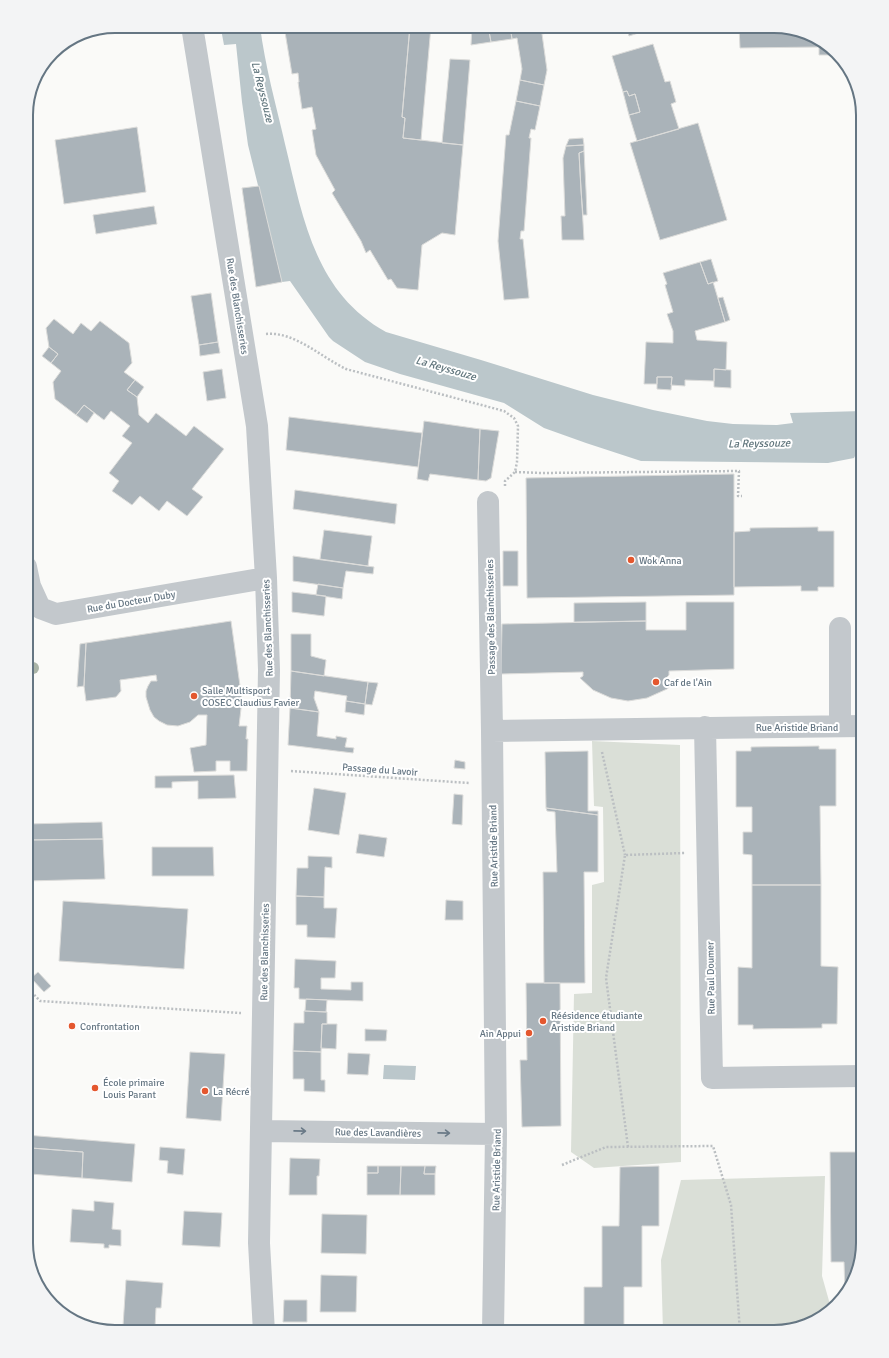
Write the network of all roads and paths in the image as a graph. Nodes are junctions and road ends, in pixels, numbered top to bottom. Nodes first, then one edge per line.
1 (193, 33) edge
2 (242, 336) junction
3 (515, 472) junction
4 (742, 496) dead end
5 (488, 502) joint
6 (266, 578) junction
7 (33, 593) edge
8 (840, 628) dead end
9 (840, 726) junction
10 (856, 726) edge
11 (705, 727) junction
12 (597, 729) junction
13 (492, 731) junction
14 (267, 770) junction
15 (492, 784) junction
16 (707, 853) junction
17 (625, 855) junction
18 (33, 994) edge
19 (242, 1020) dead end
20 (856, 1076) edge
21 (261, 1131) junction
22 (496, 1134) junction
23 (628, 1147) junction
24 (562, 1165) dead end
25 (264, 1325) edge
26 (494, 1325) edge
27 (740, 1325) edge

1 - 2 street, Rue des Blanchisseries
2 - 3 path
2 - 6 street, Rue des Blanchisseries
3 - 4 path
3 - 5 path
5 - 13 street, Passage des Blanchisseries
6 - 7 street, Rue du Docteur Duby
6 - 14 street, Rue des Blanchisseries
8 - 9 street
9 - 10 street, Rue Aristide Briand
9 - 11 street, Rue Aristide Briand
11 - 12 street, Rue Aristide Briand
11 - 16 street, Rue Paul Doumer
12 - 13 street, Rue Aristide Briand
12 - 17 path
13 - 15 street, Rue Aristide Briand
14 - 15 path, Passage du Lavoir
14 - 21 street, Rue des Blanchisseries
15 - 22 street, Rue Aristide Briand
16 - 17 path
16 - 20 street, Rue Paul Doumer
17 - 23 path
18 - 19 path
21 -> 22 street, Rue des Lavandières
21 - 25 street, Rue des Blanchisseries
22 - 26 street, Rue Aristide Briand
23 - 24 path
23 - 27 path

